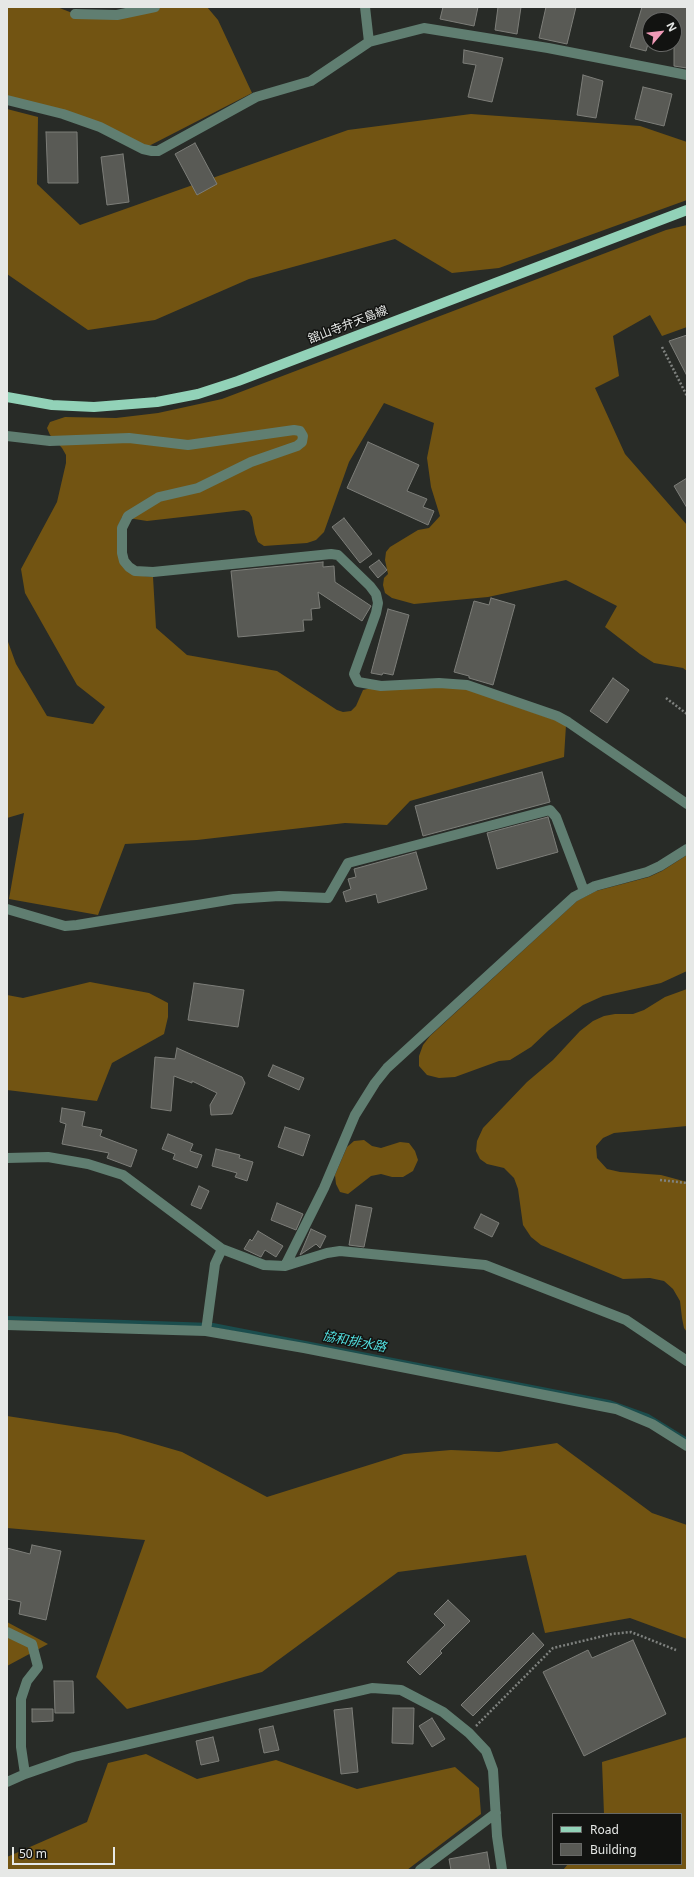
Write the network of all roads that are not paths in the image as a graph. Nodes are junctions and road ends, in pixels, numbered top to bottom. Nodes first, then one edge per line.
1 (155, 7) edge
2 (365, 7) edge
3 (75, 14) dead end
4 (369, 42) junction
5 (687, 75) edge
6 (7, 100) edge
7 (687, 210) edge
8 (7, 397) edge
9 (7, 436) edge
10 (687, 804) edge
11 (687, 849) edge
12 (584, 891) junction
13 (7, 909) edge
14 (7, 1158) edge
15 (222, 1249) junction
16 (285, 1266) junction
17 (7, 1326) edge
18 (206, 1330) junction
19 (687, 1361) edge
20 (687, 1446) edge
21 (7, 1632) edge
22 (25, 1774) junction
23 (7, 1782) edge
24 (496, 1813) junction
25 (420, 1870) edge
26 (502, 1870) edge

1 - 3 street
2 - 4 street
4 - 5 street
4 - 6 street
7 - 8 main road, 舘山寺弁天島線
9 - 10 street
11 - 12 street
12 - 13 street
12 - 16 street
14 - 15 street
15 - 16 street
15 - 18 street
16 - 19 street
17 - 18 street
18 - 20 street
21 - 22 street
22 - 23 street
22 - 24 street
24 - 25 street
24 - 26 street

